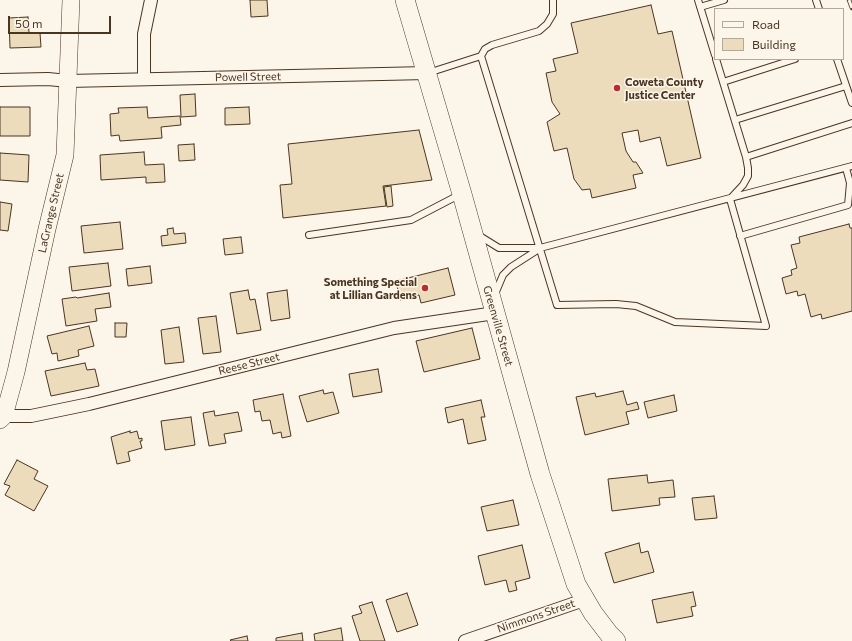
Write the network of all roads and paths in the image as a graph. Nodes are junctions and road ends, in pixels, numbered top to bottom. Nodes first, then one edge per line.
1 (71, 0) edge
2 (151, 0) edge
3 (405, 0) edge
4 (552, 0) edge
5 (698, 0) edge
6 (724, 0) edge
7 (700, 7) junction
8 (713, 44) edge
9 (482, 56) junction
10 (716, 60) edge
11 (792, 60) edge
12 (837, 60) edge
13 (427, 73) junction
14 (144, 79) junction
15 (0, 80) edge
16 (68, 81) junction
17 (724, 82) junction
18 (846, 86) junction
19 (852, 102) edge
20 (735, 120) junction
21 (852, 123) edge
22 (746, 157) junction
23 (849, 167) edge
24 (462, 194) junction
25 (730, 199) junction
26 (473, 232) junction
27 (310, 235) dead end
28 (740, 236) junction
29 (540, 248) junction
30 (493, 307) junction
31 (2, 418) edge
32 (584, 600) junction
33 (465, 641) edge
34 (616, 641) edge

1 - 16 street, LaGrange Street
2 - 14 street
3 - 13 main road, Greenville Street
4 - 9 lane
5 - 7 lane
6 - 7 lane
7 - 8 lane
9 - 13 lane
9 - 29 lane
10 - 17 lane
11 - 17 lane
12 - 18 lane
13 - 14 street, Powell Street
13 - 24 main road, Greenville Street
14 - 16 street, Powell Street
15 - 16 street, Powell Street
16 - 31 street, LaGrange Street
17 - 20 lane
18 - 19 lane
18 - 20 lane
20 - 22 lane
21 - 22 lane
22 - 25 lane
23 - 25 lane
23 - 28 lane
24 - 26 main road, Greenville Street
24 - 27 lane
25 - 28 lane
25 - 29 lane
26 - 29 lane
26 - 30 main road, Greenville Street
28 - 29 lane
29 - 30 lane
30 - 31 street, Reese Street
30 - 32 main road, Greenville Street
32 - 33 street, Nimmons Street
32 - 34 main road, Greenville Street

